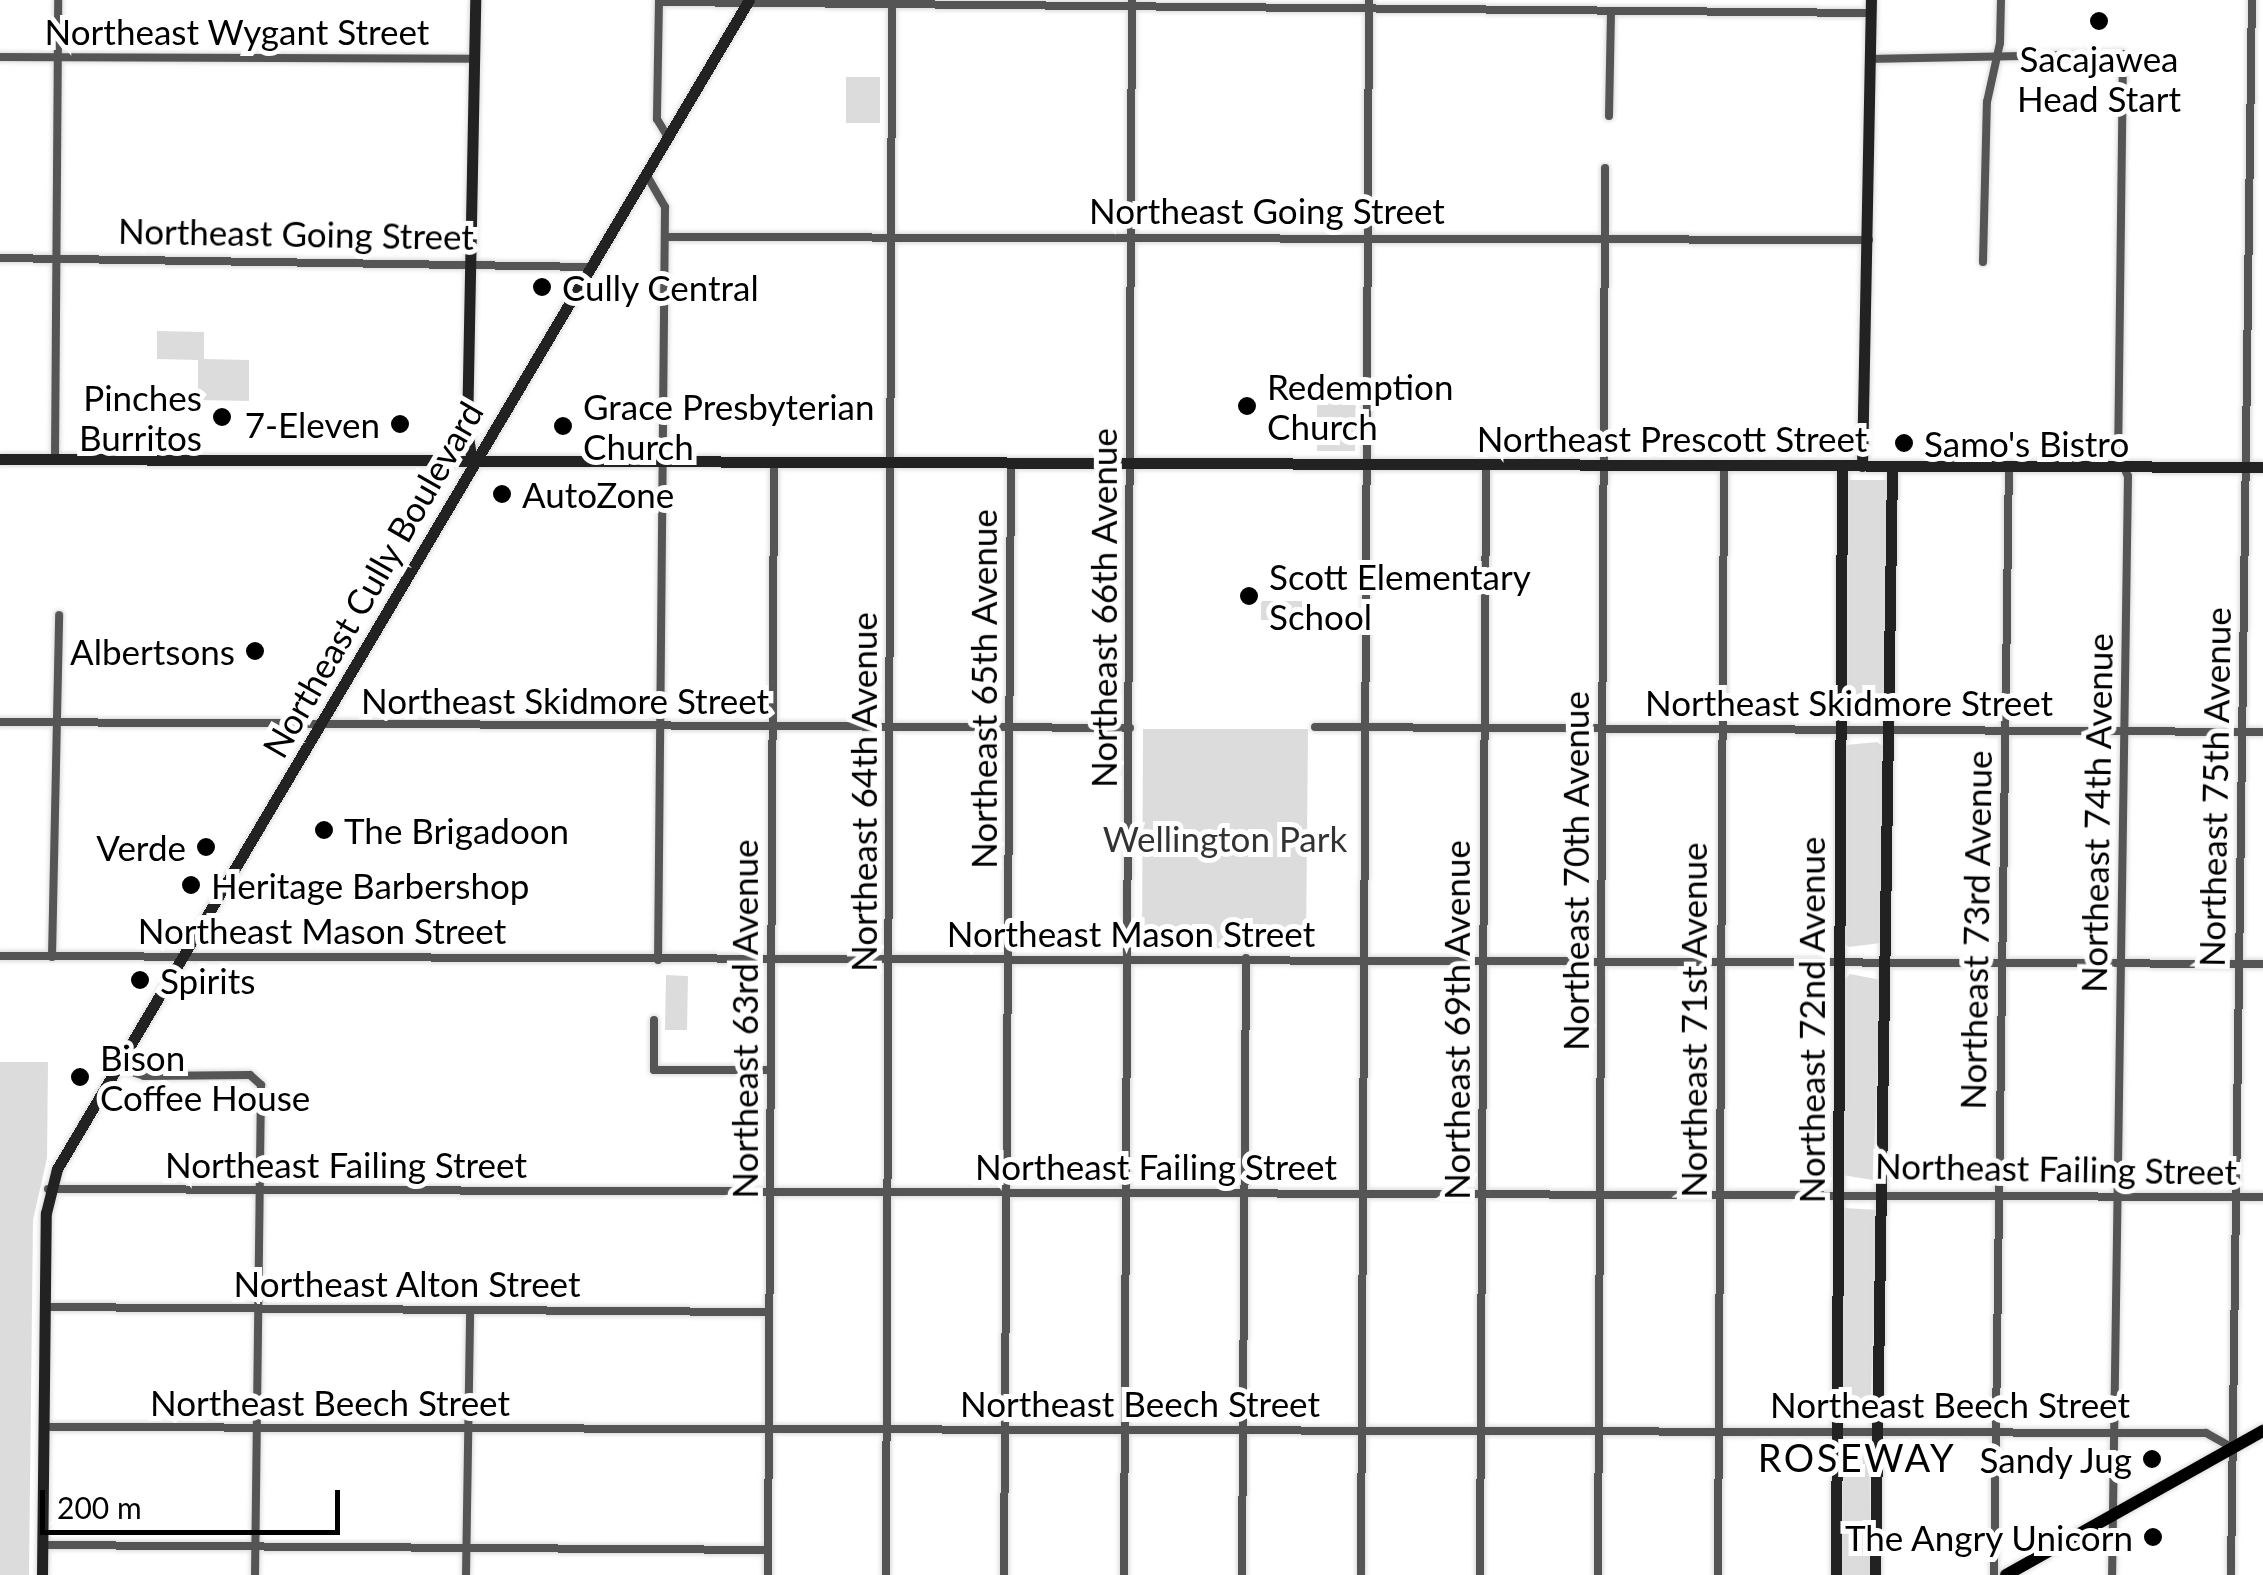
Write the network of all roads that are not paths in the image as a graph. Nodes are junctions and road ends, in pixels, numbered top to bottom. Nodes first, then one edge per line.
1 (58, 0) edge
2 (475, 0) edge
3 (1132, 0) edge
4 (2001, 0) edge
5 (2252, 0) edge
6 (659, 1) edge
7 (748, 3) edge
8 (1368, 5) edge
9 (1871, 7) edge
10 (892, 8) junction
11 (1132, 10) junction
12 (1611, 12) junction
13 (1998, 55) junction
14 (0, 57) edge
15 (58, 58) junction
16 (474, 59) junction
17 (1871, 59) junction
18 (1610, 116) dead end
19 (668, 137) junction
20 (1605, 168) dead end
21 (646, 174) junction
22 (665, 237) junction
23 (890, 237) junction
24 (1132, 238) junction
25 (1370, 239) junction
26 (1607, 239) junction
27 (1869, 240) junction
28 (0, 258) edge
29 (57, 258) junction
30 (472, 261) junction
31 (1983, 262) dead end
32 (591, 266) junction
33 (0, 459) edge
34 (55, 459) junction
35 (472, 462) junction
36 (661, 463) junction
37 (774, 464) junction
38 (893, 464) junction
39 (1011, 464) junction
40 (1132, 465) junction
41 (1368, 465) junction
42 (1486, 465) junction
43 (1605, 466) junction
44 (1724, 466) junction
45 (1842, 466) junction
46 (1862, 466) junction
47 (1892, 466) junction
48 (2009, 466) junction
49 (2124, 466) junction
50 (2246, 467) junction
51 (2263, 467) edge
52 (60, 615) dead end
53 (0, 722) edge
54 (56, 723) junction
55 (319, 724) junction
56 (1364, 726) junction
57 (1315, 727) dead end
58 (660, 728) junction
59 (1010, 728) junction
60 (1130, 728) junction
61 (1485, 728) junction
62 (1604, 728) junction
63 (1722, 728) junction
64 (1840, 728) junction
65 (1888, 728) junction
66 (773, 729) junction
67 (891, 729) junction
68 (2005, 729) junction
69 (2124, 730) junction
70 (2243, 732) junction
71 (2263, 732) edge
72 (0, 956) edge
73 (52, 956) junction
74 (182, 956) junction
75 (1246, 958) junction
76 (1128, 959) junction
77 (658, 960) junction
78 (1721, 960) junction
79 (1008, 961) junction
80 (1363, 961) junction
81 (1484, 961) junction
82 (1602, 961) junction
83 (1838, 961) junction
84 (1885, 961) junction
85 (772, 962) junction
86 (890, 962) junction
87 (2002, 962) junction
88 (2121, 963) junction
89 (2239, 964) junction
90 (2263, 964) edge
91 (654, 1020) dead end
92 (116, 1067) junction
93 (771, 1070) junction
94 (48, 1189) junction
95 (261, 1191) junction
96 (1363, 1193) junction
97 (1482, 1193) junction
98 (1837, 1193) junction
99 (770, 1194) junction
100 (888, 1194) junction
101 (1007, 1194) junction
102 (1126, 1194) junction
103 (1244, 1194) junction
104 (1600, 1194) junction
105 (1719, 1194) junction
106 (1881, 1194) junction
107 (1999, 1195) junction
108 (2117, 1196) junction
109 (2236, 1197) junction
110 (2263, 1198) edge
111 (44, 1307) junction
112 (260, 1310) junction
113 (470, 1311) junction
114 (769, 1312) junction
115 (42, 1427) junction
116 (257, 1428) junction
117 (466, 1430) junction
118 (1361, 1430) junction
119 (1837, 1430) junction
120 (769, 1431) junction
121 (887, 1431) junction
122 (1006, 1431) junction
123 (1242, 1431) junction
124 (1481, 1431) junction
125 (1600, 1431) junction
126 (1718, 1431) junction
127 (1877, 1431) junction
128 (1124, 1432) junction
129 (1996, 1432) junction
130 (2263, 1432) edge
131 (2114, 1433) junction
132 (2232, 1448) junction
133 (2113, 1515) junction
134 (42, 1545) junction
135 (256, 1547) junction
136 (466, 1549) junction
137 (768, 1550) junction
138 (42, 1575) edge
139 (255, 1575) edge
140 (466, 1575) edge
141 (768, 1575) edge
142 (886, 1575) edge
143 (1004, 1575) edge
144 (1124, 1575) edge
145 (1242, 1575) edge
146 (1361, 1575) edge
147 (1480, 1575) edge
148 (1598, 1575) edge
149 (1718, 1575) edge
150 (1836, 1575) edge
151 (1876, 1575) edge
152 (1994, 1575) edge
153 (2006, 1575) edge
154 (2112, 1575) edge
155 (2231, 1575) edge

1 - 15 street
2 - 16 street
3 - 11 street, Northeast 66th Avenue
4 - 13 street
5 - 50 street, Northeast 75th Avenue
6 - 7 street
6 - 19 street
7 - 10 street
7 - 19 street, Northeast Cully Boulevard
8 - 11 street
8 - 12 street
8 - 25 street
9 - 12 street
9 - 17 street
10 - 11 street
10 - 23 street, Northeast 64th Avenue
11 - 24 street, Northeast 66th Avenue
12 - 18 street
13 - 17 street
13 - 31 street
13 - 49 street, Northeast 74th Avenue
14 - 15 street, Northeast Wygant Street
15 - 16 street, Northeast Wygant Street
15 - 29 street
16 - 30 street
17 - 27 street
19 - 21 street, Northeast Cully Boulevard
20 - 26 street, Northeast 70th Avenue
21 - 22 street
21 - 32 street, Northeast Cully Boulevard
22 - 23 street, Northeast Going Street
22 - 36 street
23 - 24 street, Northeast Going Street
23 - 38 street, Northeast 64th Avenue
24 - 25 street, Northeast Going Street
24 - 40 street, Northeast 66th Avenue
25 - 26 street, Northeast Going Street
25 - 41 street
26 - 27 street, Northeast Going Street
26 - 43 street, Northeast 70th Avenue
27 - 46 street
28 - 29 street, Northeast Going Street
29 - 30 street, Northeast Going Street
29 - 34 street
30 - 32 street, Northeast Going Street
30 - 35 street
32 - 35 street, Northeast Cully Boulevard
33 - 34 street, Northeast Prescott Street
34 - 35 street, Northeast Prescott Street
35 - 36 street, Northeast Prescott Street
35 - 55 street, Northeast Cully Boulevard
36 - 37 street, Northeast Prescott Street
36 - 58 street
37 - 38 street, Northeast Prescott Street
37 - 66 street, Northeast 63rd Avenue
38 - 39 street, Northeast Prescott Street
38 - 67 street, Northeast 64th Avenue
39 - 40 street, Northeast Prescott Street
39 - 59 street, Northeast 65th Avenue
40 - 41 street, Northeast Prescott Street
40 - 60 street, Northeast 66th Avenue
41 - 42 street, Northeast Prescott Street
41 - 56 street
42 - 43 street, Northeast Prescott Street
42 - 61 street, Northeast 69th Avenue
43 - 44 street, Northeast Prescott Street
43 - 62 street, Northeast 70th Avenue
44 - 45 street, Northeast Prescott Street
44 - 63 street, Northeast 71st Avenue
45 - 46 street, Northeast Prescott Street
45 - 64 street, Northeast 72nd Avenue
46 - 47 street, Northeast Prescott Street
47 - 48 street, Northeast Prescott Street
47 - 65 street, Northeast 72nd Avenue
48 - 49 street, Northeast Prescott Street
48 - 68 street, Northeast 73rd Avenue
49 - 50 street, Northeast Prescott Street
49 - 69 street, Northeast 74th Avenue
50 - 51 street, Northeast Prescott Street
50 - 70 street, Northeast 75th Avenue
52 - 54 street
53 - 54 street, Northeast Skidmore Street
54 - 55 street, Northeast Skidmore Street
54 - 73 street
55 - 58 street, Northeast Skidmore Street
55 - 74 street, Northeast Cully Boulevard
56 - 57 street, Northeast Skidmore Street
56 - 61 street, Northeast Skidmore Street
56 - 80 street
58 - 66 street, Northeast Skidmore Street
58 - 77 street
59 - 60 street, Northeast Skidmore Street
59 - 67 street, Northeast Skidmore Street
59 - 79 street, Northeast 65th Avenue
60 - 76 street, Northeast 66th Avenue
61 - 62 street, Northeast Skidmore Street
61 - 81 street, Northeast 69th Avenue
62 - 63 street, Northeast Skidmore Street
62 - 82 street, Northeast 70th Avenue
63 - 64 street, Northeast Skidmore Street
63 - 78 street, Northeast 71st Avenue
64 - 65 street, Northeast Skidmore Street
64 - 83 street, Northeast 72nd Avenue
65 - 68 street, Northeast Skidmore Street
65 - 84 street, Northeast 72nd Avenue
66 - 67 street, Northeast Skidmore Street
66 - 85 street, Northeast 63rd Avenue
67 - 86 street, Northeast 64th Avenue
68 - 69 street, Northeast Skidmore Street
68 - 87 street, Northeast 73rd Avenue
69 - 70 street, Northeast Skidmore Street
69 - 88 street, Northeast 74th Avenue
70 - 71 street, Northeast Skidmore Street
70 - 89 street, Northeast 75th Avenue
72 - 73 street, Northeast Mason Street
73 - 74 street, Northeast Mason Street
74 - 77 street, Northeast Mason Street
74 - 92 street, Northeast Cully Boulevard
75 - 76 street, Northeast Mason Street
75 - 80 street, Northeast Mason Street
75 - 103 street
76 - 79 street, Northeast Mason Street
76 - 102 street, Northeast 66th Avenue
77 - 85 street, Northeast Mason Street
78 - 82 street, Northeast Mason Street
78 - 83 street, Northeast Mason Street
78 - 105 street, Northeast 71st Avenue
79 - 86 street, Northeast Mason Street
79 - 101 street, Northeast 65th Avenue
80 - 81 street, Northeast Mason Street
80 - 96 street
81 - 82 street, Northeast Mason Street
81 - 97 street, Northeast 69th Avenue
82 - 104 street, Northeast 70th Avenue
83 - 84 street, Northeast Mason Street
83 - 98 street, Northeast 72nd Avenue
84 - 87 street, Northeast Mason Street
84 - 106 street, Northeast 72nd Avenue
85 - 86 street, Northeast Mason Street
85 - 93 street, Northeast 63rd Avenue
86 - 100 street, Northeast 64th Avenue
87 - 88 street, Northeast Mason Street
87 - 107 street, Northeast 73rd Avenue
88 - 89 street, Northeast Mason Street
88 - 108 street, Northeast 74th Avenue
89 - 90 street, Northeast Mason Street
89 - 109 street, Northeast 75th Avenue
91 - 93 street
92 - 94 street, Northeast Cully Boulevard
92 - 95 street
93 - 99 street, Northeast 63rd Avenue
94 - 95 street, Northeast Failing Street
94 - 111 street
95 - 99 street, Northeast Failing Street
95 - 112 street
96 - 97 street, Northeast Failing Street
96 - 103 street, Northeast Failing Street
96 - 118 street
97 - 104 street, Northeast Failing Street
97 - 124 street, Northeast 69th Avenue
98 - 105 street, Northeast Failing Street
98 - 106 street, Northeast Failing Street
98 - 119 street, Northeast 72nd Avenue
99 - 100 street, Northeast Failing Street
99 - 114 street, Northeast 63rd Avenue
100 - 101 street, Northeast Failing Street
100 - 121 street, Northeast 64th Avenue
101 - 102 street, Northeast Failing Street
101 - 122 street, Northeast 65th Avenue
102 - 103 street, Northeast Failing Street
102 - 128 street, Northeast 66th Avenue
103 - 123 street
104 - 105 street, Northeast Failing Street
104 - 125 street, Northeast 70th Avenue
105 - 126 street, Northeast 71st Avenue
106 - 107 street, Northeast Failing Street
106 - 127 street, Northeast 72nd Avenue
107 - 108 street, Northeast Failing Street
107 - 129 street, Northeast 73rd Avenue
108 - 109 street, Northeast Failing Street
108 - 131 street, Northeast 74th Avenue
109 - 110 street, Northeast Failing Street
109 - 132 street, Northeast 75th Avenue
111 - 112 street, Northeast Alton Street
111 - 115 street
112 - 113 street, Northeast Alton Street
112 - 116 street
113 - 114 street, Northeast Alton Street
113 - 117 street
114 - 120 street, Northeast 63rd Avenue
115 - 116 street, Northeast Beech Street
115 - 134 street
116 - 117 street, Northeast Beech Street
116 - 135 street
117 - 120 street, Northeast Beech Street
117 - 136 street
118 - 123 street, Northeast Beech Street
118 - 124 street, Northeast Beech Street
118 - 146 street
119 - 126 street, Northeast Beech Street
119 - 127 street, Northeast Beech Street
119 - 150 street, Northeast 72nd Avenue
120 - 121 street, Northeast Beech Street
120 - 137 street, Northeast 63rd Avenue
121 - 122 street, Northeast Beech Street
121 - 142 street, Northeast 64th Avenue
122 - 128 street, Northeast Beech Street
122 - 143 street, Northeast 65th Avenue
123 - 128 street, Northeast Beech Street
123 - 145 street
124 - 125 street, Northeast Beech Street
124 - 147 street, Northeast 69th Avenue
125 - 126 street, Northeast Beech Street
125 - 148 street, Northeast 70th Avenue
126 - 149 street, Northeast 71st Avenue
127 - 129 street, Northeast Beech Street
127 - 151 street, Northeast 72nd Avenue
128 - 144 street, Northeast 66th Avenue
129 - 131 street, Northeast Beech Street
129 - 152 street, Northeast 73rd Avenue
130 - 132 main road
131 - 132 street, Northeast Beech Street
131 - 133 street, Northeast 74th Avenue
132 - 133 main road
132 - 155 street, Northeast 75th Avenue
133 - 153 main road
133 - 154 street, Northeast 74th Avenue
134 - 135 street
134 - 138 street
135 - 136 street
135 - 139 street
136 - 137 street
136 - 140 street
137 - 141 street, Northeast 63rd Avenue

